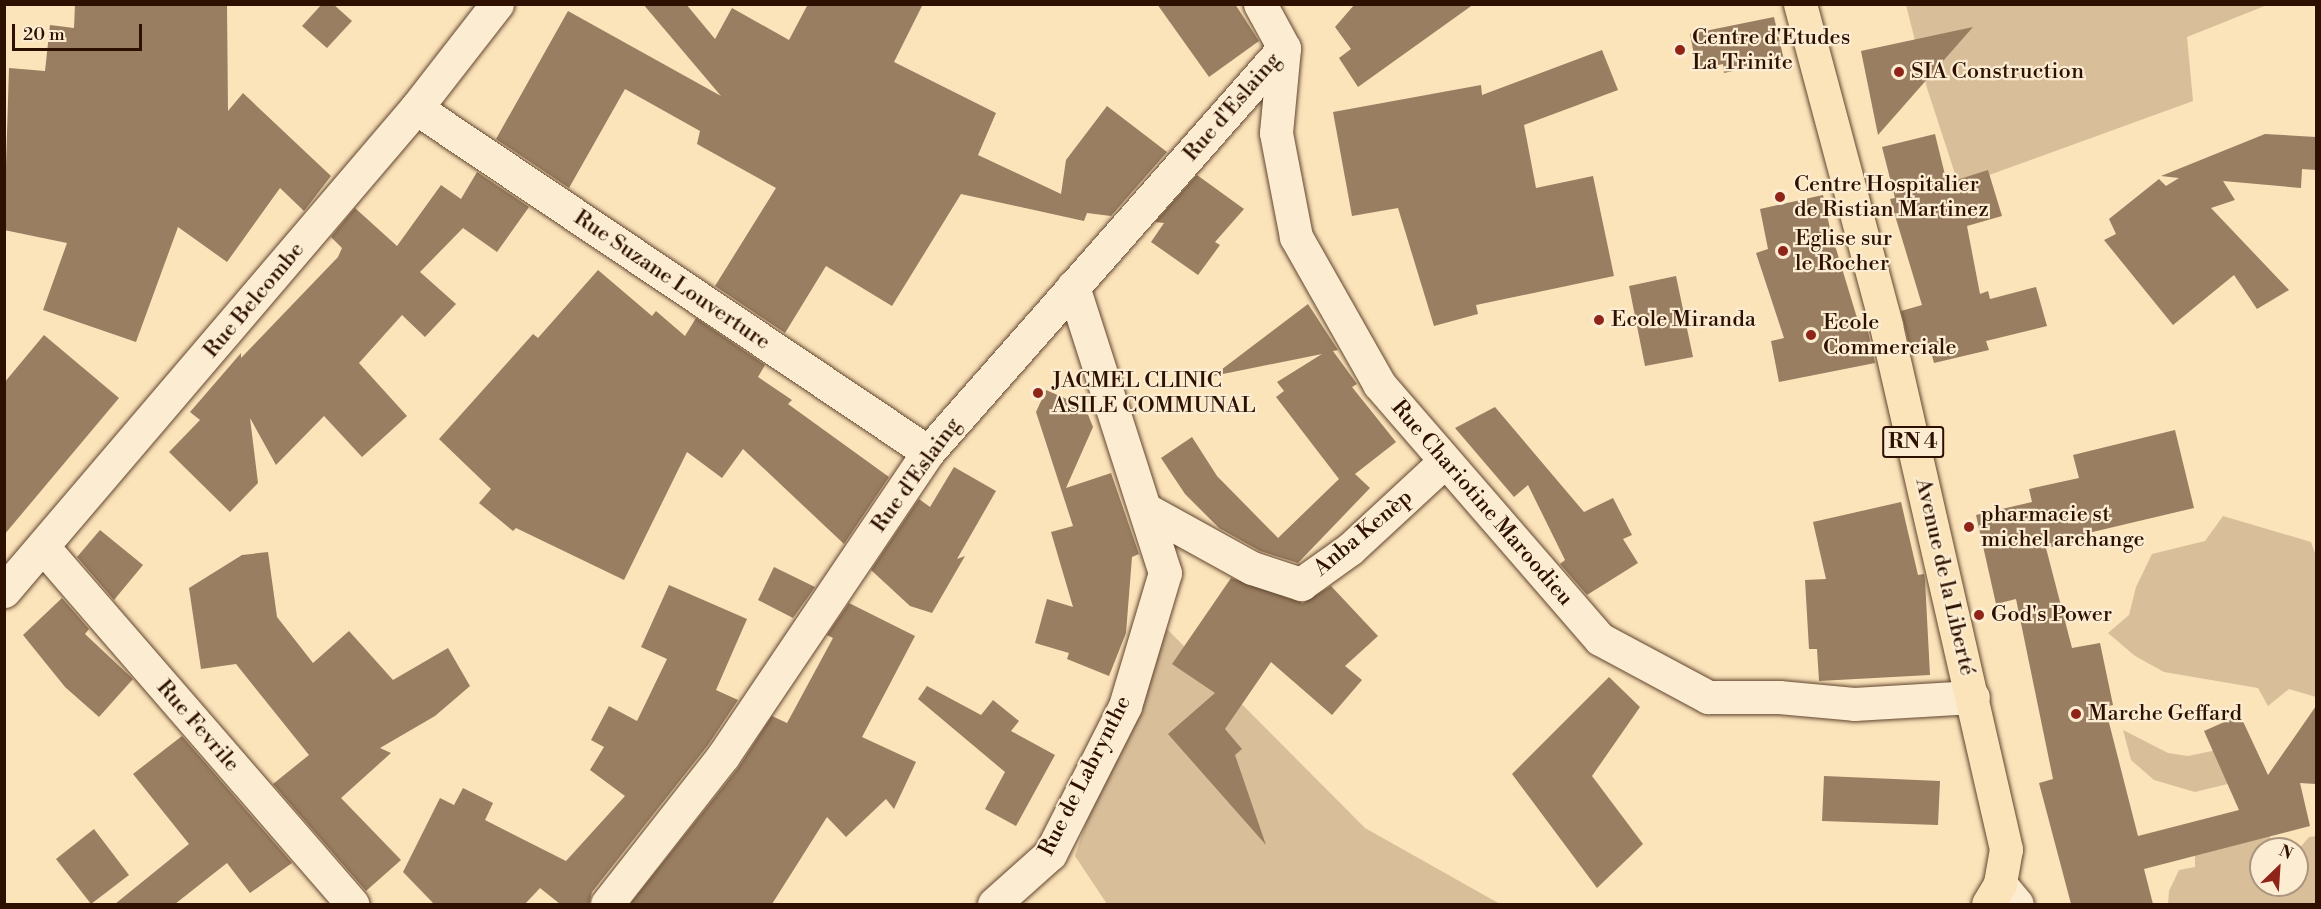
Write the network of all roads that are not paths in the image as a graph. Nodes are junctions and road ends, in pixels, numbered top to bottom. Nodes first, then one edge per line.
1 (497, 4) edge
2 (1260, 4) edge
3 (1800, 4) edge
4 (1284, 48) junction
5 (416, 108) junction
6 (1073, 286) junction
7 (928, 452) junction
8 (1445, 460) junction
9 (1145, 509) junction
10 (44, 548) junction
11 (4, 591) edge
12 (1973, 697) junction
13 (2002, 898) edge
14 (352, 904) edge
15 (607, 904) edge
16 (994, 904) edge

1 - 5 street, Rue Belcombe
2 - 4 street
3 - 12 main road, Avenue de la Liberté / RN 4
4 - 6 street, Rue d'Eslaing
4 - 8 street, Rue Chariotine Maroodieu
5 - 7 street, Rue Suzane Louverture
5 - 10 street, Rue Belcombe
6 - 7 street, Rue d'Eslaing
6 - 9 street, Rue de Labrynthe
7 - 15 street, Rue d'Eslaing
8 - 9 street, Anba Kenèp
8 - 12 street, Rue Chariotine Maroodieu
9 - 16 street, Rue de Labrynthe
10 - 11 street, Rue Belcombe
10 - 14 street, Rue Fevrile
12 - 13 main road, Avenue de la Liberté / RN 4

